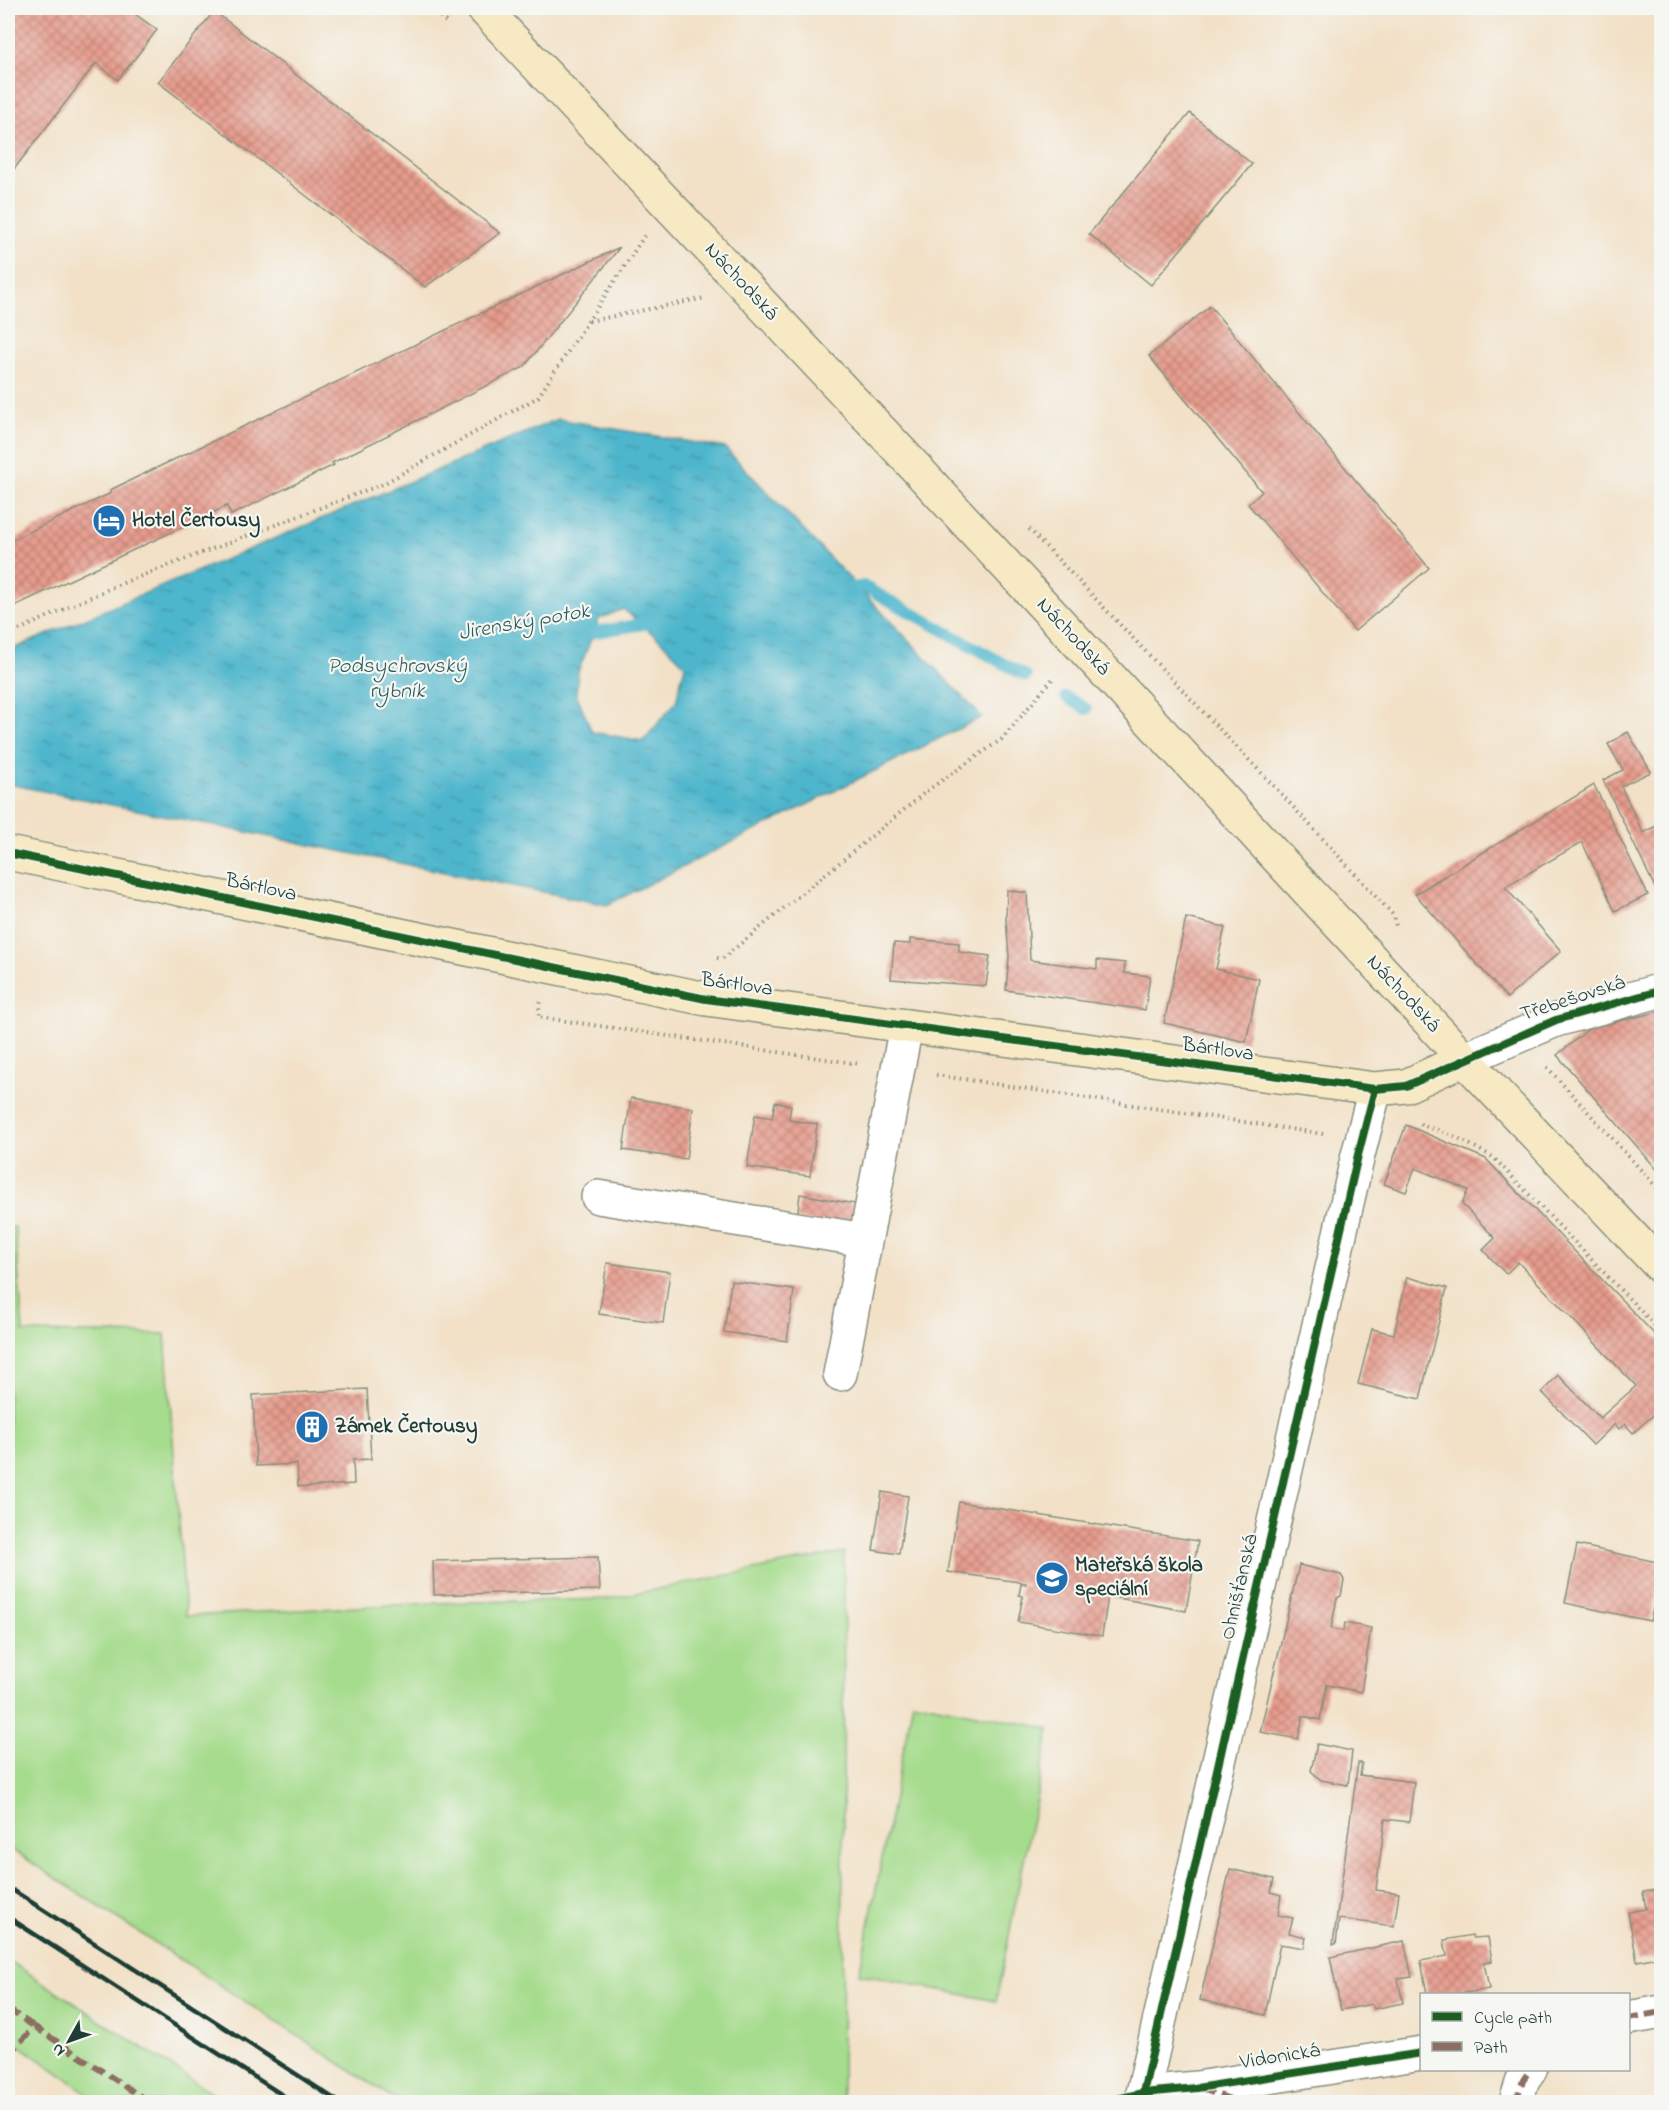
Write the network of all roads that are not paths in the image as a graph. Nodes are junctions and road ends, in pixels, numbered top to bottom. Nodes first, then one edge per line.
1 (483, 8) edge
2 (8, 853) edge
3 (1662, 990) edge
4 (906, 1026) junction
5 (1464, 1059) junction
6 (1390, 1087) junction
7 (598, 1197) dead end
8 (865, 1240) junction
9 (1662, 1268) edge
10 (840, 1374) dead end
11 (1662, 2012) edge
12 (1630, 2018) edge
13 (1420, 2054) edge
14 (1529, 2071) edge
15 (1143, 2093) joint
16 (1516, 2103) edge

1 - 5 main road, Náchodská
2 - 4 main road, Bártlova
3 - 5 street, Třebešovská
4 - 6 main road, Bártlova
4 - 8 street
5 - 6 main road
5 - 9 main road, Náchodská
6 - 15 street, Ohnišťanská
7 - 8 street
8 - 10 street
11 - 12 street
13 - 15 street, Vidonická
14 - 16 street

